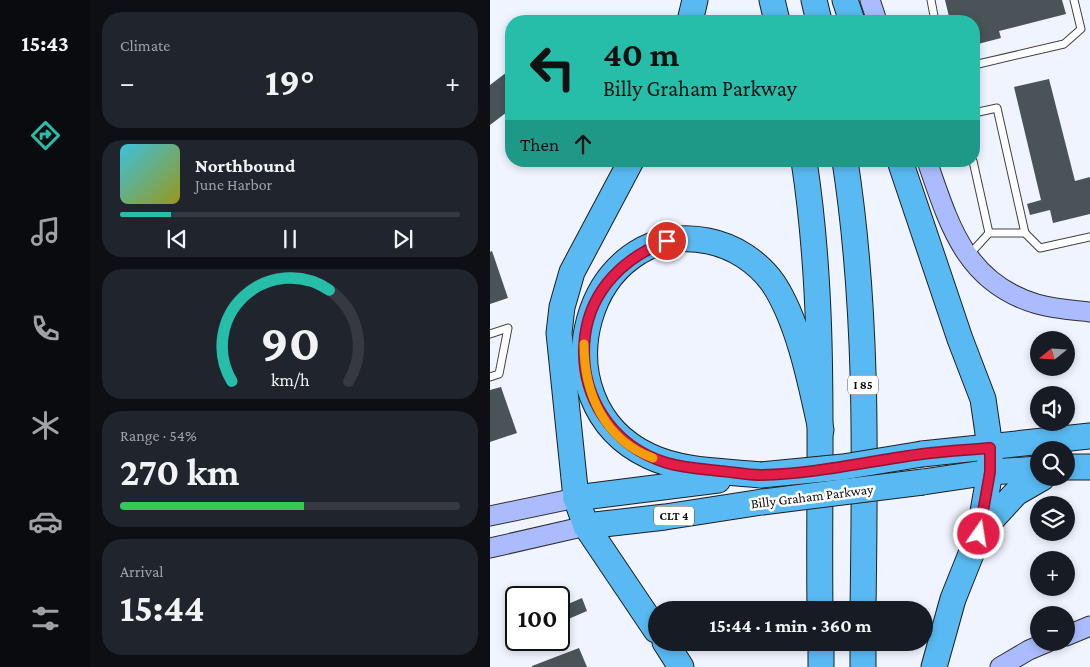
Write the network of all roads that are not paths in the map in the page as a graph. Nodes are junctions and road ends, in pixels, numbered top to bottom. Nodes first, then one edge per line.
1 (695, 0) edge
2 (772, 0) edge
3 (814, 0) edge
4 (845, 0) edge
5 (870, 0) edge
6 (931, 0) edge
7 (1074, 0) edge
8 (691, 15) edge
9 (776, 15) edge
10 (818, 15) edge
11 (850, 15) edge
12 (875, 15) edge
13 (935, 15) edge
14 (980, 64) edge
15 (980, 112) edge
16 (629, 167) edge
17 (805, 167) edge
18 (846, 167) edge
19 (902, 167) edge
20 (929, 167) edge
21 (974, 167) edge
22 (989, 232) junction
23 (1025, 233) junction
24 (1090, 236) edge
25 (967, 257) junction
26 (1090, 312) edge
27 (490, 334) edge
28 (490, 376) edge
29 (821, 430) junction
30 (1090, 436) edge
31 (990, 448) junction
32 (1075, 467) edge
33 (1090, 467) edge
34 (1030, 470) edge
35 (990, 472) junction
36 (760, 475) junction
37 (1030, 484) edge
38 (576, 498) junction
39 (490, 516) edge
40 (586, 526) junction
41 (979, 534) junction
42 (490, 548) edge
43 (820, 601) edge
44 (863, 601) edge
45 (648, 618) edge
46 (1090, 626) edge
47 (1075, 632) edge
48 (1030, 650) edge
49 (671, 651) edge
50 (821, 651) edge
51 (863, 651) edge
52 (681, 667) edge
53 (821, 667) edge
54 (862, 667) edge
55 (934, 667) edge
56 (1000, 667) edge

1 - 8 highway
2 - 9 highway
3 - 10 highway
4 - 11 highway
5 - 12 street
6 - 13 lane
7 - 14 lane
15 - 23 lane
16 - 38 highway
17 - 29 highway
18 - 44 highway, I 85
19 - 31 highway
20 - 25 street
21 - 22 lane
22 - 23 lane
22 - 25 lane
23 - 24 lane
25 - 26 street
27 - 28 lane
29 - 36 highway
29 - 43 highway
30 - 31 highway, Billy Graham Parkway
31 - 35 highway
31 - 36 highway, Billy Graham Parkway, bridge
32 - 33 highway
34 - 35 highway, Billy Graham Parkway
35 - 40 highway, Billy Graham Parkway / CLT 4, bridge
35 - 41 highway
36 - 38 highway, Billy Graham Parkway
37 - 41 highway
38 - 39 street
38 - 40 highway
40 - 42 street
40 - 45 highway
41 - 55 highway
46 - 47 street
48 - 56 street
49 - 52 highway
50 - 53 highway
51 - 54 highway

